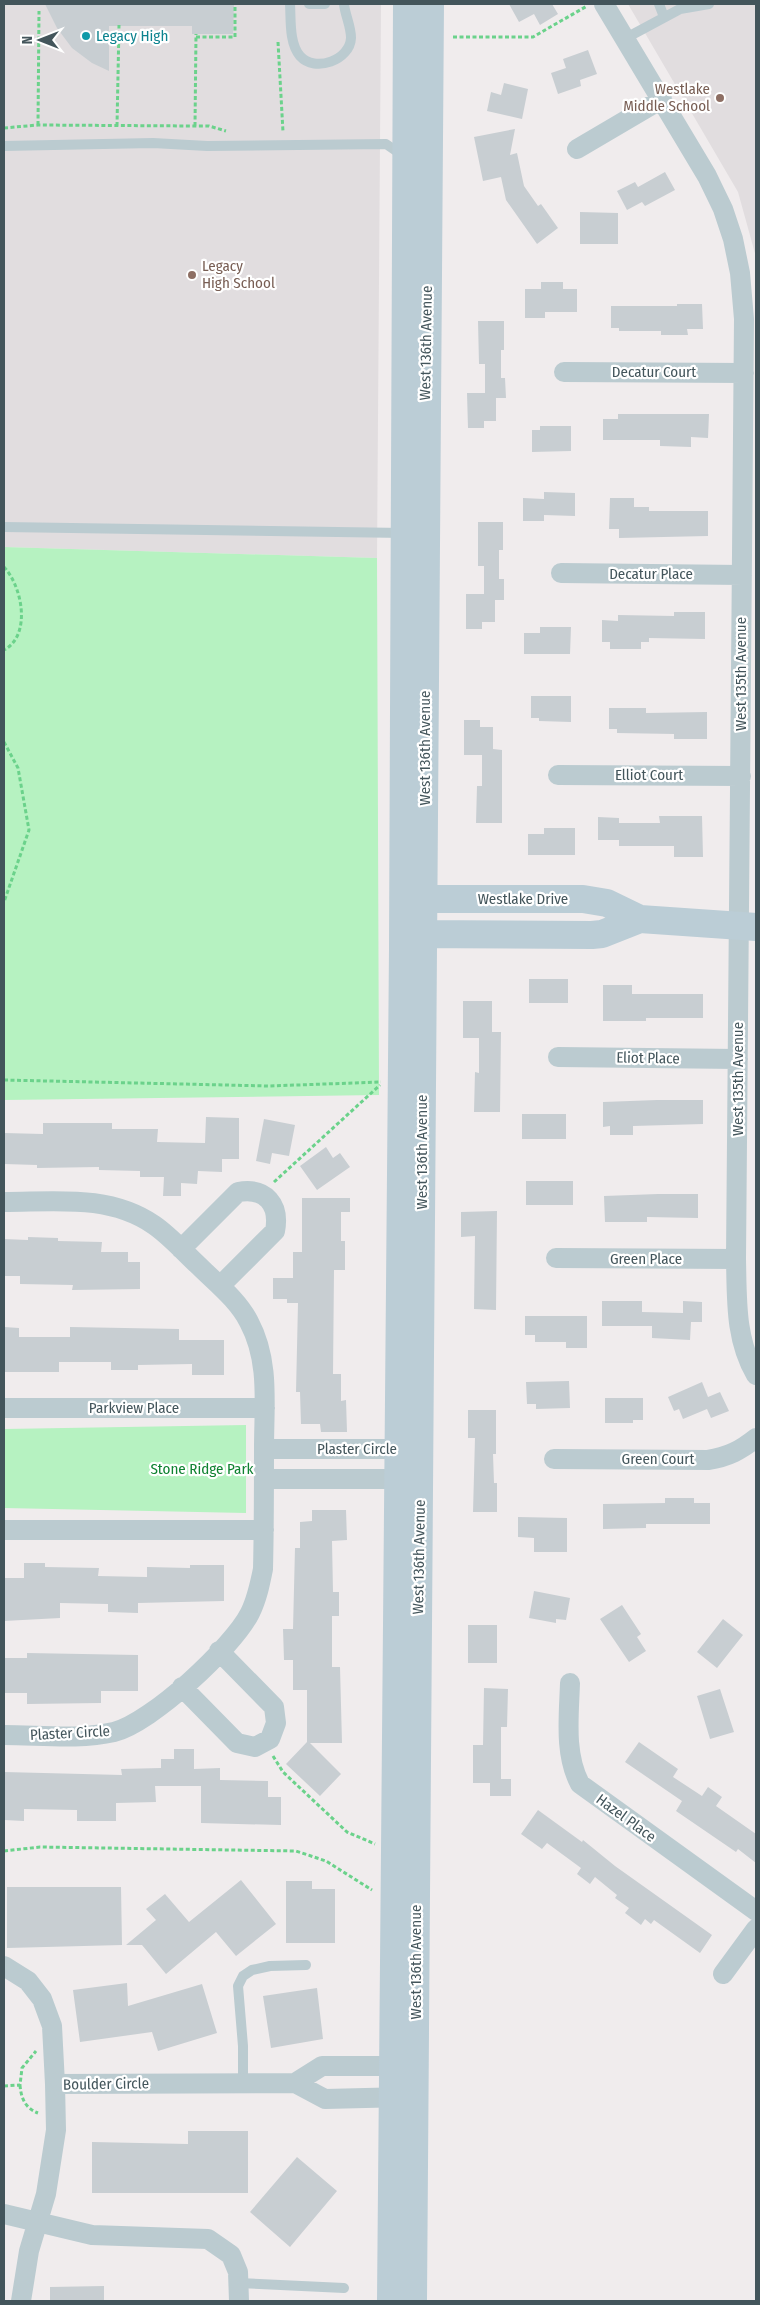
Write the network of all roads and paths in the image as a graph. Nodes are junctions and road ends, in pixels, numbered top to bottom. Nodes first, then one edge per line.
1 (235, 4) edge
2 (290, 4) edge
3 (309, 4) edge
4 (325, 4) edge
5 (344, 4) edge
6 (407, 4) edge
7 (430, 4) edge
8 (590, 4) edge
9 (604, 4) edge
10 (659, 4) edge
11 (709, 4) edge
12 (39, 11) dead end
13 (664, 17) junction
14 (118, 25) dead end
15 (277, 33) dead end
16 (454, 37) dead end
17 (626, 38) junction
18 (662, 99) junction
19 (38, 125) junction
20 (117, 126) junction
21 (195, 126) junction
22 (4, 128) edge
23 (273, 132) dead end
24 (283, 132) junction
25 (293, 132) dead end
26 (233, 133) dead end
27 (4, 146) edge
28 (577, 150) dead end
29 (407, 159) junction
30 (428, 185) junction
31 (564, 372) dead end
32 (744, 373) junction
33 (4, 527) edge
34 (415, 533) junction
35 (4, 567) edge
36 (561, 573) dead end
37 (742, 574) junction
38 (4, 650) edge
39 (4, 742) edge
40 (558, 774) dead end
41 (741, 776) junction
42 (413, 899) junction
43 (4, 902) edge
44 (640, 920) junction
45 (748, 926) edge
46 (413, 934) junction
47 (558, 1057) dead end
48 (738, 1059) junction
49 (4, 1075) edge
50 (4, 1080) edge
51 (264, 1195) junction
52 (4, 1202) edge
53 (181, 1249) junction
54 (556, 1258) dead end
55 (736, 1259) junction
56 (220, 1286) junction
57 (756, 1375) edge
58 (4, 1408) edge
59 (265, 1408) junction
60 (756, 1438) edge
61 (264, 1449) junction
62 (409, 1450) junction
63 (554, 1459) dead end
64 (264, 1479) junction
65 (409, 1479) junction
66 (4, 1530) edge
67 (264, 1530) junction
68 (219, 1651) junction
69 (570, 1683) dead end
70 (182, 1687) junction
71 (4, 1736) edge
72 (265, 1743) junction
73 (378, 1846) dead end
74 (4, 1851) edge
75 (374, 1891) dead end
76 (756, 1911) edge
77 (756, 1929) edge
78 (306, 1965) dead end
79 (4, 1966) edge
80 (723, 1974) dead end
81 (53, 2045) junction
82 (404, 2066) junction
83 (243, 2083) junction
84 (295, 2083) junction
85 (56, 2084) junction
86 (20, 2085) junction
87 (4, 2086) edge
88 (404, 2097) junction
89 (56, 2114) junction
90 (4, 2214) edge
91 (38, 2221) junction
92 (344, 2288) dead end
93 (239, 2292) edge
94 (21, 2301) edge
95 (392, 2301) edge
96 (413, 2301) edge

1 - 21 path
2 - 5 lane
3 - 4 lane
6 - 29 main road, West 136th Avenue
7 - 30 main road, West 136th Avenue
8 - 16 path
9 - 17 street, West 135th Avenue
10 - 13 lane
11 - 13 lane
12 - 19 path
13 - 17 lane
14 - 20 path
15 - 24 path
17 - 18 street, West 135th Avenue
18 - 28 street
18 - 32 street, West 135th Avenue
19 - 20 path
19 - 22 path
20 - 21 path
21 - 26 path
23 - 24 path
24 - 25 path
27 - 29 lane
29 - 30 main road
29 - 34 main road, West 136th Avenue
30 - 34 main road, West 136th Avenue
31 - 32 street, Decatur Court
32 - 37 street, West 135th Avenue
33 - 34 lane
34 - 42 main road, West 136th Avenue
35 - 38 path
36 - 37 street, Decatur Place
37 - 41 street, West 135th Avenue
39 - 43 path
40 - 41 street, Elliot Court
41 - 45 street, West 135th Avenue
42 - 44 main road, Westlake Drive
42 - 46 main road, West 136th Avenue
44 - 45 main road, Westlake Drive
44 - 46 main road, Westlake Drive
45 - 48 street, West 135th Avenue
46 - 62 main road, West 136th Avenue
47 - 48 street, Eliot Place
48 - 55 street, West 135th Avenue
49 - 50 path
50 - 51 path
51 - 53 street
51 - 56 street
52 - 53 street, Plaster Circle
53 - 56 street, Plaster Circle
54 - 55 street, Green Place
55 - 57 street, West 135th Avenue
56 - 59 street, Plaster Circle
58 - 59 street, Parkview Place
59 - 61 street, Plaster Circle
60 - 63 street, Green Court
61 - 62 street, Plaster Circle
61 - 64 street, Plaster Circle
62 - 65 main road, West 136th Avenue
64 - 65 street, Plaster Circle
64 - 67 street, Plaster Circle
65 - 82 main road, West 136th Avenue
66 - 67 street
67 - 68 street, Plaster Circle
68 - 70 street, Plaster Circle
68 - 72 street
69 - 76 street, Hazel Place
70 - 71 street, Plaster Circle
70 - 72 street
72 - 73 path
74 - 75 path
77 - 80 street
78 - 83 lane
79 - 81 street
81 - 85 street
81 - 86 path
82 - 84 street
82 - 88 main road, West 136th Avenue
83 - 84 street, Boulder Circle
83 - 85 street, Boulder Circle
84 - 88 street, Boulder Circle
85 - 89 street, Boulder Circle
86 - 87 path
86 - 89 path
88 - 95 main road, West 136th Avenue
88 - 96 main road, West 136th Avenue
89 - 91 street, Boulder Circle
90 - 91 street
91 - 93 street
91 - 94 street, Boulder Circle
92 - 93 lane

